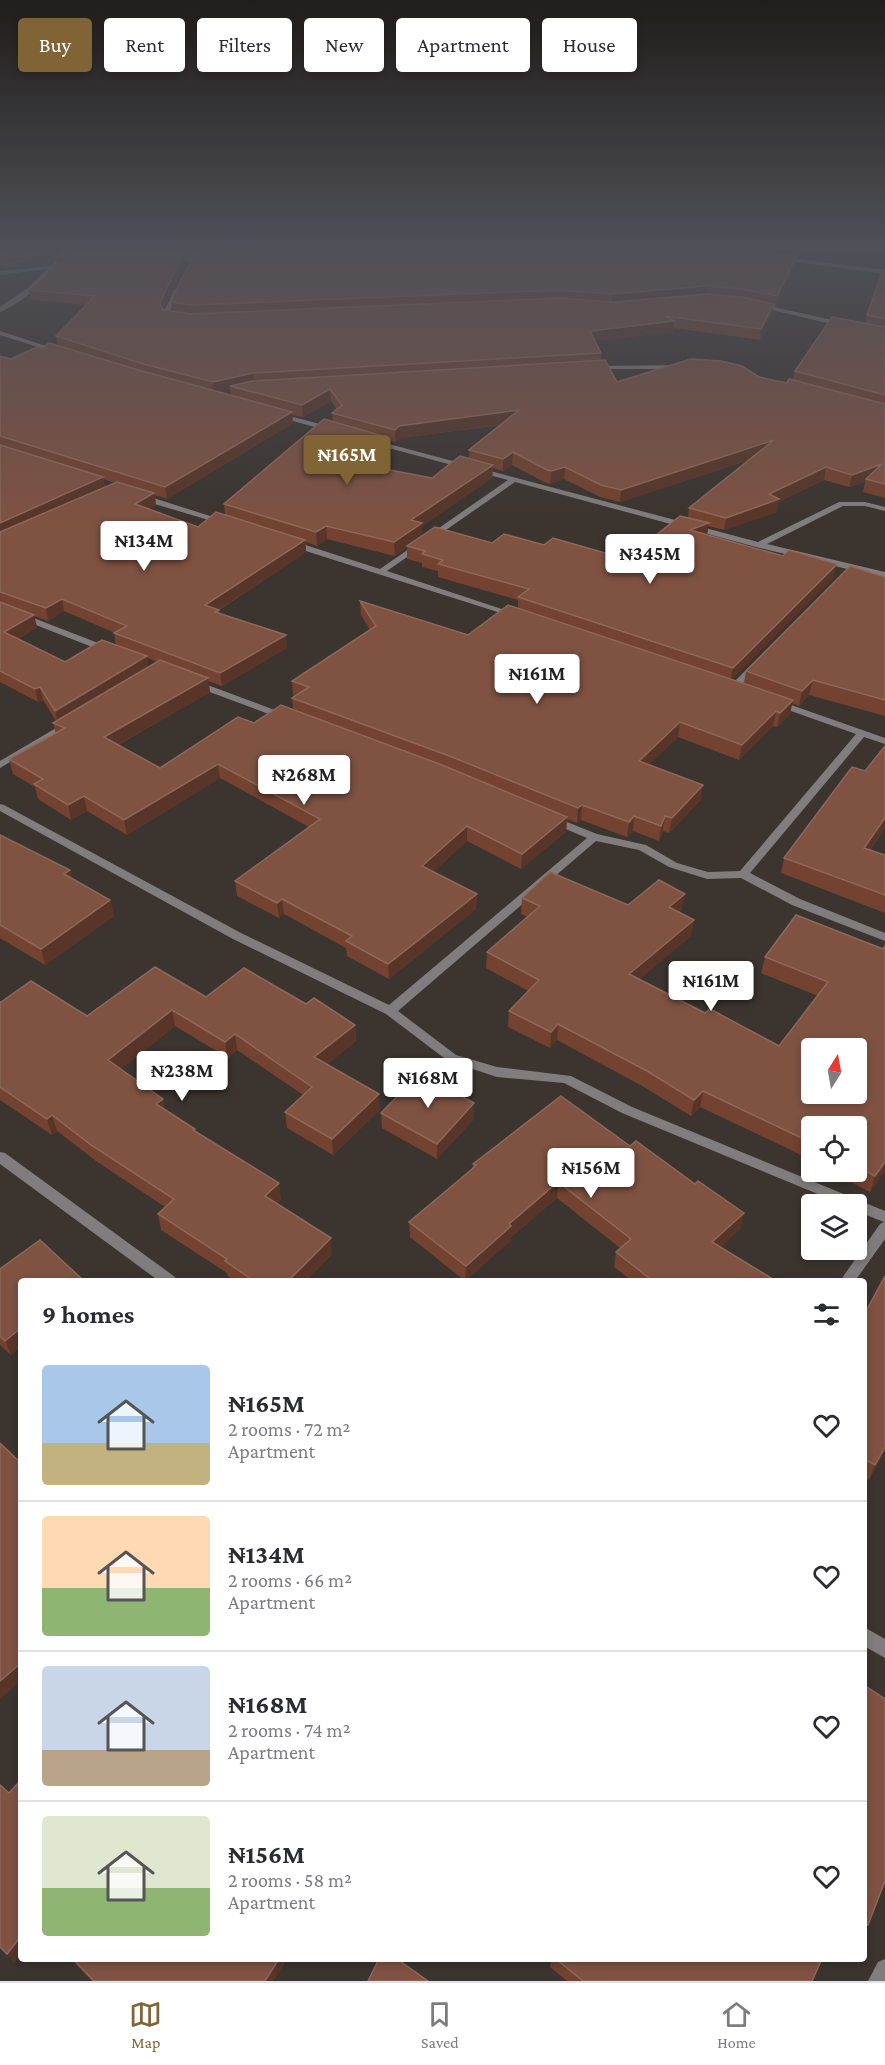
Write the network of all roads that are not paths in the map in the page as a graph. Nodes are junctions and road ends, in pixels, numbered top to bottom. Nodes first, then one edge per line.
1 (11, 336) edge
2 (64, 353) edge
3 (695, 367) edge
4 (585, 368) edge
5 (270, 413) edge
6 (337, 431) edge
7 (359, 438) edge
8 (513, 480) junction
9 (136, 495) edge
10 (885, 509) edge
11 (230, 524) edge
12 (284, 541) edge
13 (759, 545) junction
14 (852, 567) junction
15 (382, 571) junction
16 (844, 575) edge
17 (885, 575) edge
18 (0, 608) edge
19 (525, 618) edge
20 (117, 653) edge
21 (765, 655) edge
22 (180, 678) edge
23 (722, 684) edge
24 (733, 688) junction
25 (744, 692) edge
26 (765, 699) edge
27 (80, 717) edge
28 (297, 721) edge
29 (861, 734) junction
30 (885, 741) edge
31 (0, 765) edge
32 (0, 807) edge
33 (542, 815) edge
34 (594, 837) junction
35 (743, 874) junction
36 (885, 937) edge
37 (390, 1011) junction
38 (0, 1157) edge
39 (829, 1194) edge
40 (867, 1210) edge
41 (885, 1217) edge
42 (885, 1228) edge
43 (166, 1278) edge
44 (849, 1278) edge
45 (867, 1638) edge
46 (885, 1649) edge
47 (885, 1969) edge
48 (878, 1981) edge

1 - 2 street
3 - 4 street
5 - 6 street
7 - 8 street
8 - 13 street
8 - 15 street
9 - 11 street
10 - 13 street
12 - 15 street
13 - 14 street
14 - 16 street
14 - 17 street
15 - 19 street
18 - 20 street
21 - 24 street
22 - 28 street
23 - 24 street
24 - 25 street
26 - 29 street
27 - 31 street
29 - 30 street
29 - 35 street
32 - 37 street
33 - 34 street
34 - 35 street
34 - 37 street
35 - 36 street
37 - 39 street
38 - 43 street
40 - 41 street
42 - 44 street
45 - 46 street
47 - 48 street

